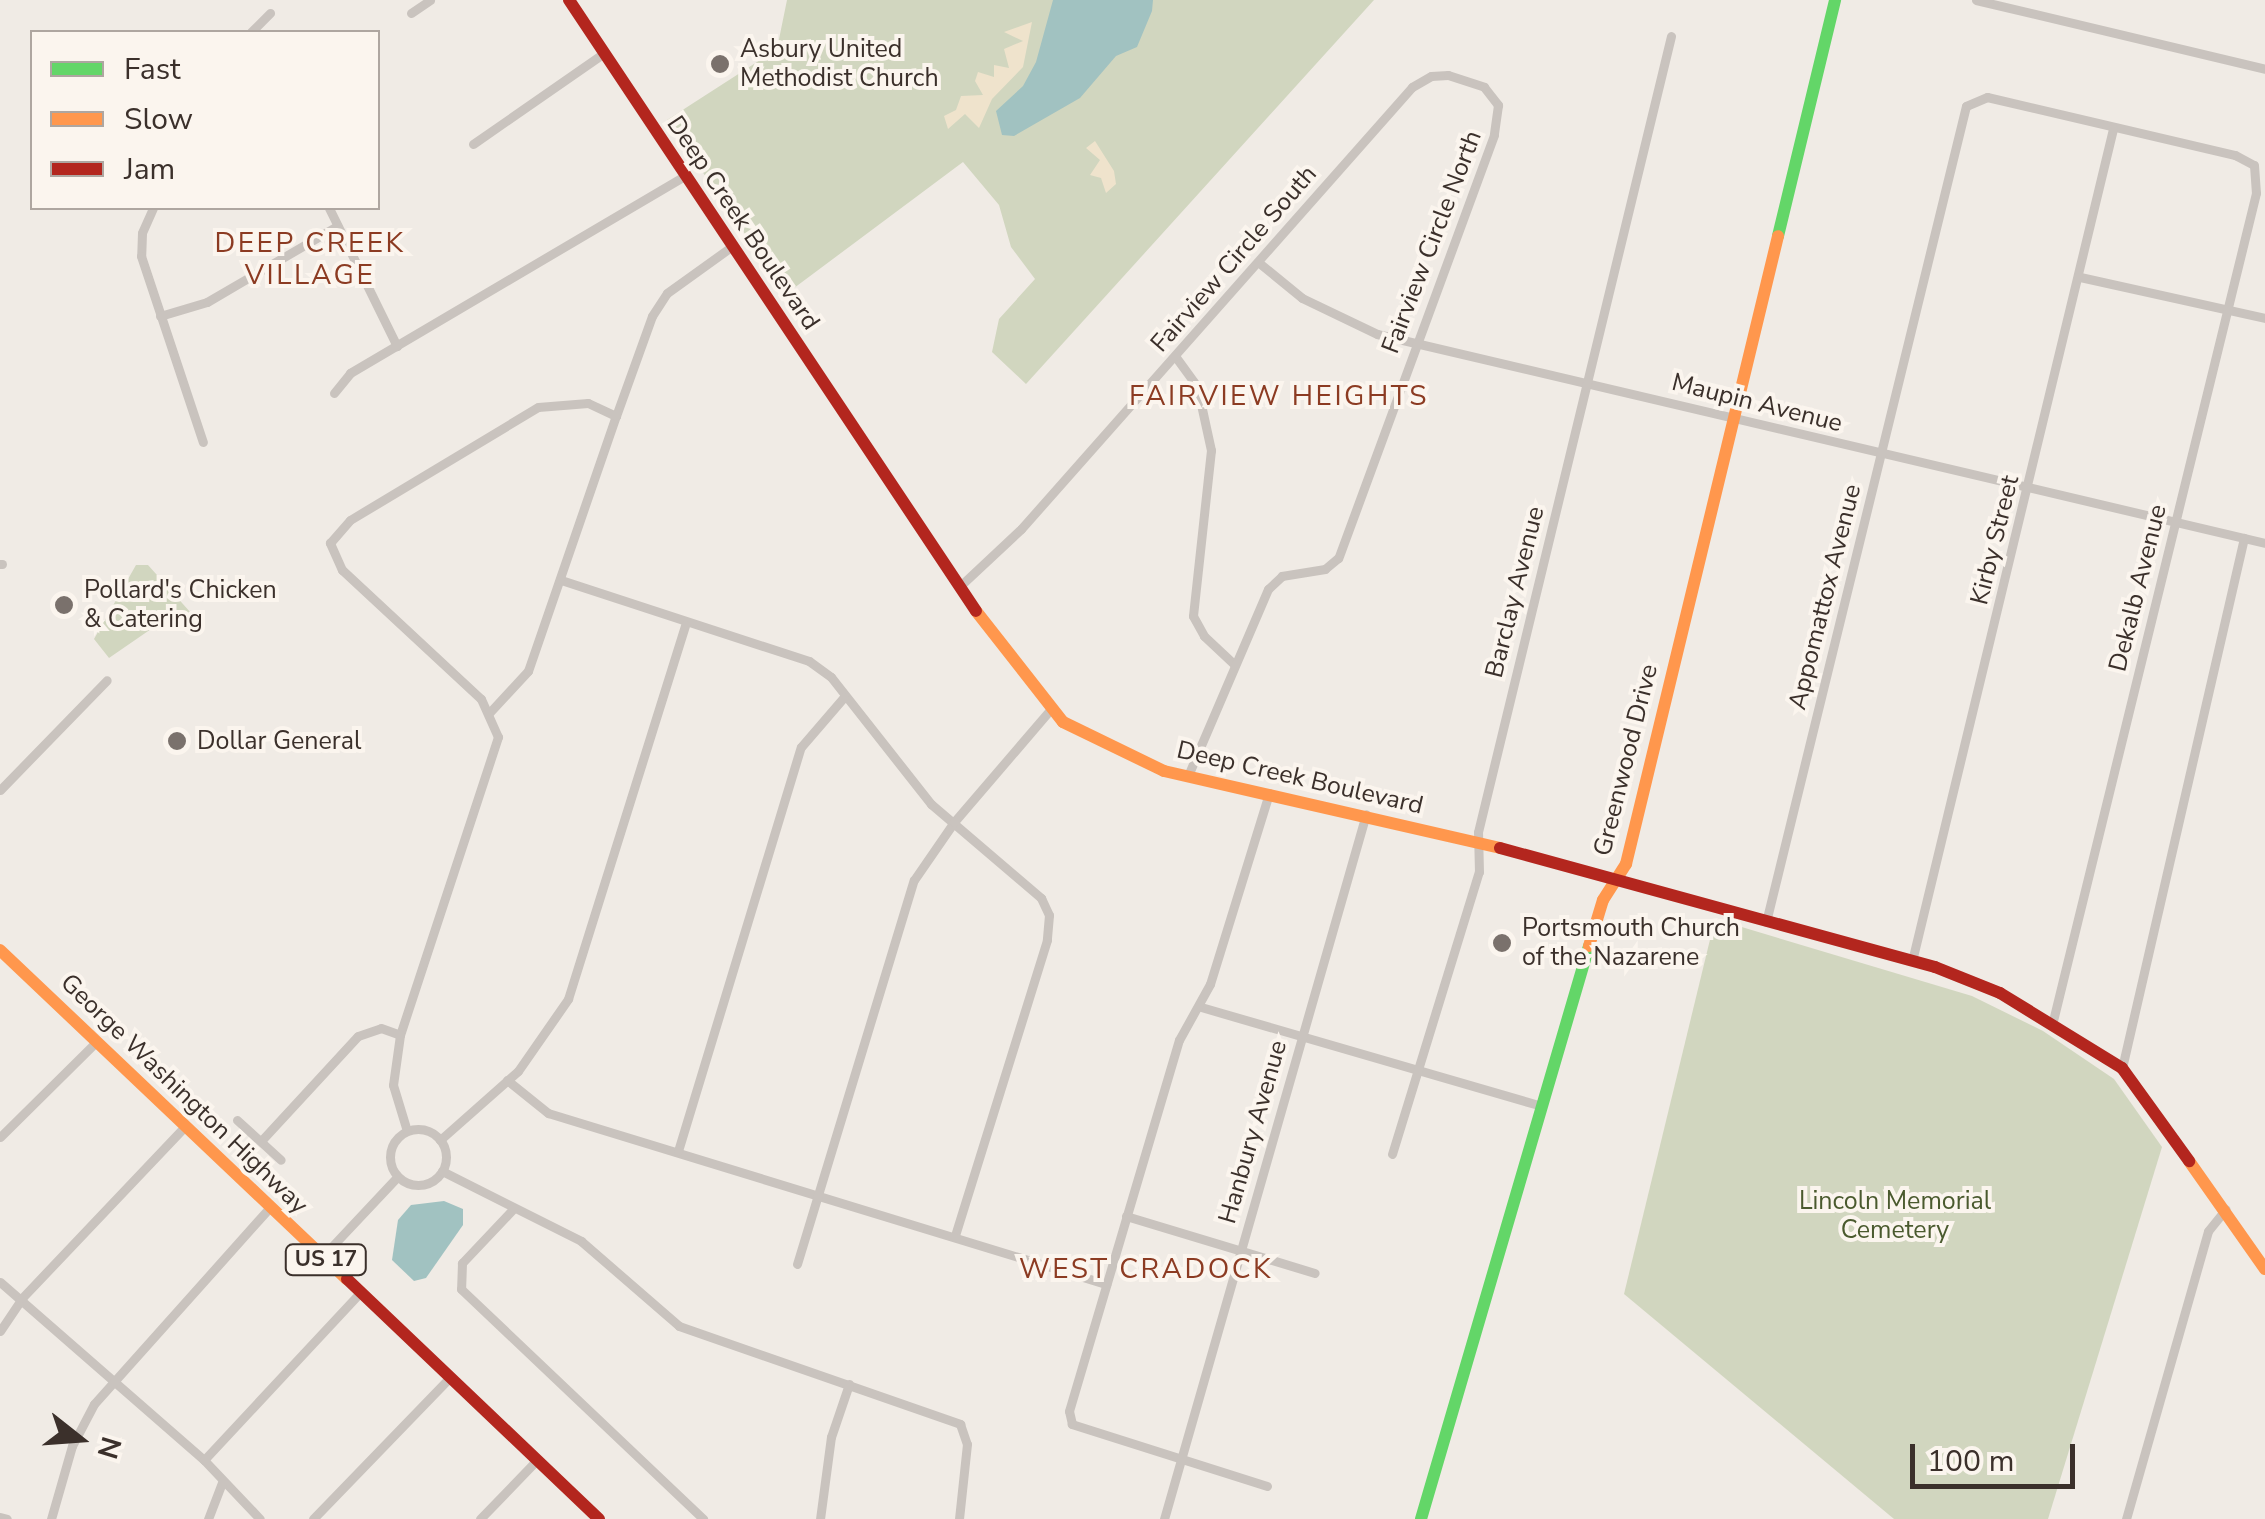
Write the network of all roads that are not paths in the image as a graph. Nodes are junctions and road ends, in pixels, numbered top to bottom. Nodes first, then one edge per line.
1 (430, 0) edge
2 (569, 0) edge
3 (1834, 0) edge
4 (1976, 0) edge
5 (270, 13) dead end
6 (411, 14) dead end
7 (253, 30) edge
8 (1671, 36) dead end
9 (604, 54) junction
10 (2265, 69) edge
11 (1470, 80) joint
12 (2113, 129) junction
13 (473, 144) dead end
14 (683, 177) junction
15 (152, 210) edge
16 (331, 210) edge
17 (337, 226) junction
18 (731, 248) junction
19 (1258, 262) junction
20 (2080, 277) junction
21 (2226, 310) junction
22 (160, 316) junction
23 (2265, 318) edge
24 (1415, 342) junction
25 (396, 346) junction
26 (1175, 356) junction
27 (1587, 382) junction
28 (334, 393) dead end
29 (616, 416) junction
30 (1734, 416) junction
31 (202, 442) dead end
32 (1880, 454) junction
33 (2028, 490) junction
34 (2174, 524) junction
35 (2244, 538) junction
36 (2265, 543) edge
37 (561, 580) junction
38 (959, 587) junction
39 (685, 625) junction
40 (1235, 665) junction
41 (107, 680) dead end
42 (844, 697) junction
43 (1050, 710) junction
44 (490, 712) junction
45 (1188, 776) junction
46 (0, 790) edge
47 (1269, 793) junction
48 (1366, 814) junction
49 (954, 822) junction
50 (1479, 846) junction
51 (1615, 882) junction
52 (1766, 922) junction
53 (1, 955) edge
54 (1912, 961) junction
55 (1201, 1006) junction
56 (2052, 1021) junction
57 (400, 1035) junction
58 (1301, 1038) junction
59 (98, 1040) junction
60 (2122, 1068) junction
61 (1420, 1070) junction
62 (507, 1080) junction
63 (1542, 1106) junction
64 (237, 1120) dead end
65 (184, 1127) junction
66 (407, 1131) junction
67 (0, 1138) edge
68 (440, 1140) junction
69 (261, 1141) junction
70 (678, 1151) junction
71 (1392, 1154) dead end
72 (281, 1160) dead end
73 (442, 1171) junction
74 (398, 1177) junction
75 (818, 1194) junction
76 (269, 1208) junction
77 (514, 1208) junction
78 (2226, 1209) junction
79 (1126, 1216) junction
80 (955, 1236) junction
81 (1240, 1251) junction
82 (322, 1257) junction
83 (797, 1264) dead end
84 (2265, 1269) edge
85 (1315, 1273) dead end
86 (0, 1282) edge
87 (1106, 1284) junction
88 (360, 1293) junction
89 (22, 1298) junction
90 (0, 1332) edge
91 (112, 1378) junction
92 (449, 1378) junction
93 (848, 1384) junction
94 (1182, 1456) junction
95 (204, 1460) junction
96 (536, 1461) junction
97 (222, 1482) junction
98 (1268, 1486) dead end
99 (0, 1517) edge
100 (7, 1519) edge
101 (52, 1519) edge
102 (208, 1519) edge
103 (260, 1519) edge
104 (314, 1519) edge
105 (480, 1519) edge
106 (598, 1519) edge
107 (703, 1519) edge
108 (820, 1519) edge
109 (959, 1519) edge
110 (1164, 1519) edge
111 (1421, 1519) edge
112 (2126, 1519) edge

1 - 6 street
2 - 9 street, Deep Creek Boulevard
3 - 30 street, Greenwood Drive
4 - 10 street
5 - 7 street
8 - 27 street, Barclay Avenue
9 - 13 street
9 - 14 street, Deep Creek Boulevard
11 - 19 street, Fairview Circle South
11 - 24 street, Fairview Circle North
12 - 20 street, Kirby Street
12 - 21 street, Dekalb Avenue
12 - 32 street, Appomattox Avenue
14 - 18 street, Deep Creek Boulevard
14 - 25 street
15 - 22 street
16 - 17 street
17 - 22 street
17 - 25 street
18 - 29 street
18 - 38 street, Deep Creek Boulevard
19 - 24 street, Maupin Avenue
19 - 26 street, Fairview Circle South
20 - 21 street
20 - 33 street, Kirby Street
21 - 23 street
21 - 34 street, Dekalb Avenue
22 - 31 street
24 - 27 street, Maupin Avenue
24 - 40 street, Fairview Circle North
25 - 28 street
26 - 38 street, Fairview Circle South
26 - 40 street
27 - 30 street, Maupin Avenue
27 - 50 street, Barclay Avenue
29 - 37 street
29 - 44 street
30 - 32 street, Maupin Avenue
30 - 51 street, Greenwood Drive
32 - 33 street, Maupin Avenue
32 - 52 street, Appomattox Avenue
33 - 34 street, Maupin Avenue
33 - 54 street, Kirby Street
34 - 35 street, Maupin Avenue
34 - 56 street, Dekalb Avenue
35 - 36 street, Maupin Avenue
35 - 60 street
37 - 39 street
37 - 44 street
38 - 43 street, Deep Creek Boulevard
39 - 42 street
39 - 62 street
40 - 45 street, Fairview Circle North
41 - 46 street
42 - 49 street
42 - 70 street
43 - 45 street, Deep Creek Boulevard
43 - 49 street
44 - 57 street
45 - 47 street, Deep Creek Boulevard
47 - 48 street, Deep Creek Boulevard
47 - 55 street
48 - 50 street, Deep Creek Boulevard
48 - 58 street, Hanbury Avenue
49 - 75 street
49 - 80 street
50 - 51 street, Deep Creek Boulevard
50 - 61 street, Barclay Avenue
51 - 52 street, Deep Creek Boulevard
51 - 63 street, Greenwood Drive
52 - 54 street, Deep Creek Boulevard
53 - 59 street, George Washington Highway / US 17
54 - 56 street, Deep Creek Boulevard
55 - 58 street
55 - 79 street
56 - 60 street, Deep Creek Boulevard
57 - 66 street
57 - 69 street
58 - 61 street
58 - 81 street, Hanbury Avenue
59 - 65 street, George Washington Highway / US 17
59 - 67 street
60 - 78 street, Deep Creek Boulevard
61 - 63 street
61 - 71 street, Barclay Avenue
62 - 68 street
62 - 70 street
63 - 111 street, Greenwood Drive
64 - 69 street
65 - 76 street, George Washington Highway / US 17
65 - 89 street
66 - 68 street
66 - 74 street
68 - 73 street
69 - 72 street
70 - 75 street
73 - 74 street
73 - 77 street
74 - 82 street
75 - 80 street
75 - 83 street
76 - 82 street, George Washington Highway / US 17
76 - 91 street
77 - 93 street
77 - 107 street
78 - 84 street, Deep Creek Boulevard
78 - 112 street
79 - 81 street
79 - 87 street
80 - 87 street
81 - 85 street
81 - 94 street, Hanbury Avenue
82 - 88 street, George Washington Highway / US 17
86 - 89 street
87 - 94 street
88 - 92 street, George Washington Highway / US 17
88 - 95 street
89 - 90 street
89 - 91 street
91 - 95 street
91 - 101 street
92 - 96 street, George Washington Highway / US 17
92 - 104 street
93 - 108 street
93 - 109 street
94 - 98 street
94 - 110 street, Hanbury Avenue
95 - 97 street
96 - 105 street
96 - 106 street, George Washington Highway / US 17
97 - 102 street
97 - 103 street
99 - 100 street

